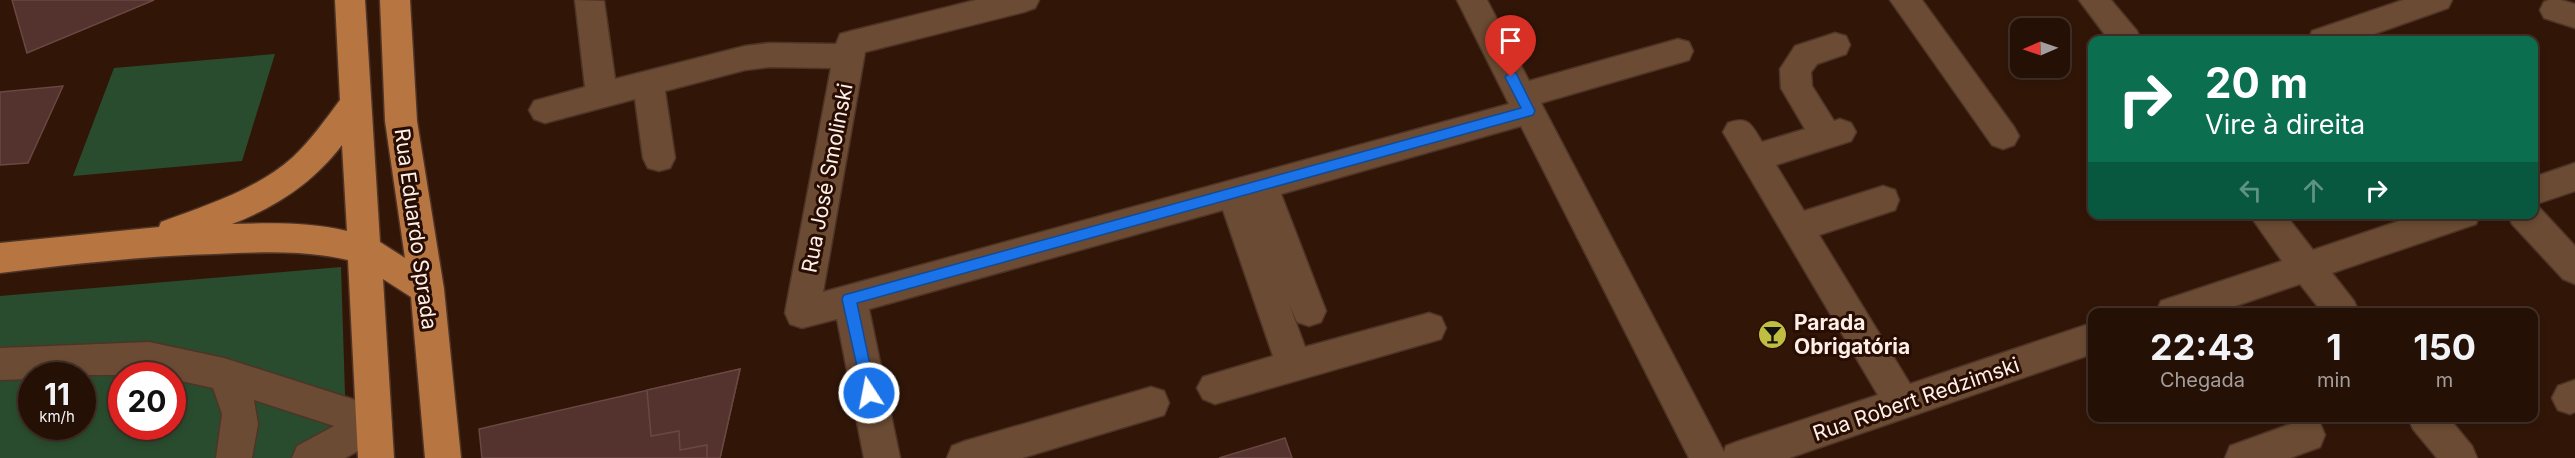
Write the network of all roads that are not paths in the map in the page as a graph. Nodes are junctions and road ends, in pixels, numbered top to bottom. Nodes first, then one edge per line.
1 (350, 0) edge
2 (394, 0) edge
3 (1024, 0) edge
4 (1472, 0) edge
5 (1905, 0) edge
6 (2094, 0) edge
7 (2437, 0) edge
8 (589, 1) edge
9 (2123, 36) edge
10 (2334, 36) edge
11 (1835, 45) dead end
12 (850, 50) junction
13 (1678, 51) dead end
14 (648, 83) junction
15 (602, 95) junction
16 (356, 103) junction
17 (1525, 103) junction
18 (545, 110) dead end
19 (2003, 136) dead end
20 (659, 158) dead end
21 (2575, 177) edge
22 (1248, 189) junction
23 (2538, 190) edge
24 (1883, 200) dead end
25 (2269, 219) edge
26 (2449, 219) edge
27 (2529, 219) edge
28 (1797, 228) junction
29 (143, 242) junction
30 (363, 249) junction
31 (0, 258) edge
32 (2307, 267) junction
33 (2575, 269) edge
34 (427, 289) junction
35 (849, 299) junction
36 (2211, 306) edge
37 (2339, 308) edge
38 (1309, 311) dead end
39 (1429, 328) dead end
40 (2088, 340) edge
41 (0, 364) edge
42 (1294, 365) junction
43 (224, 374) junction
44 (1215, 388) dead end
45 (1151, 403) dead end
46 (1902, 403) junction
47 (2430, 422) edge
48 (374, 423) junction
49 (2308, 437) edge
50 (234, 458) edge
51 (309, 458) edge
52 (376, 458) edge
53 (443, 458) edge
54 (882, 458) edge
55 (965, 458) edge
56 (1708, 458) edge
57 (1739, 458) edge
58 (2243, 458) edge
59 (2459, 458) edge

1 - 16 main road
2 - 34 main road, Rua Eduardo Sprada
3 - 12 street
4 - 17 street
5 - 19 street
6 - 9 street
7 - 10 street
8 - 15 street
11 - 28 street
12 - 14 street
12 - 35 street, Rua José Smolinski
13 - 17 street
14 - 15 street
14 - 20 street
15 - 18 street
16 - 29 main road
16 - 30 main road
17 - 22 street
17 - 56 street
21 - 23 street
22 - 35 street
22 - 38 street
22 - 42 street
24 - 28 street
25 - 32 street
26 - 32 street
27 - 33 street
28 - 46 street
29 - 30 main road
29 - 31 main road
30 - 34 main road
30 - 48 main road
32 - 36 street
32 - 37 street
34 - 53 main road, Rua Eduardo Sprada
35 - 54 street
39 - 42 street
40 - 46 street, Rua Robert Redzimski
41 - 43 street
42 - 44 street
43 - 48 street
43 - 50 street
45 - 55 street
46 - 57 street, Rua Robert Redzimski
47 - 59 street
48 - 51 street
48 - 52 main road
49 - 58 street

